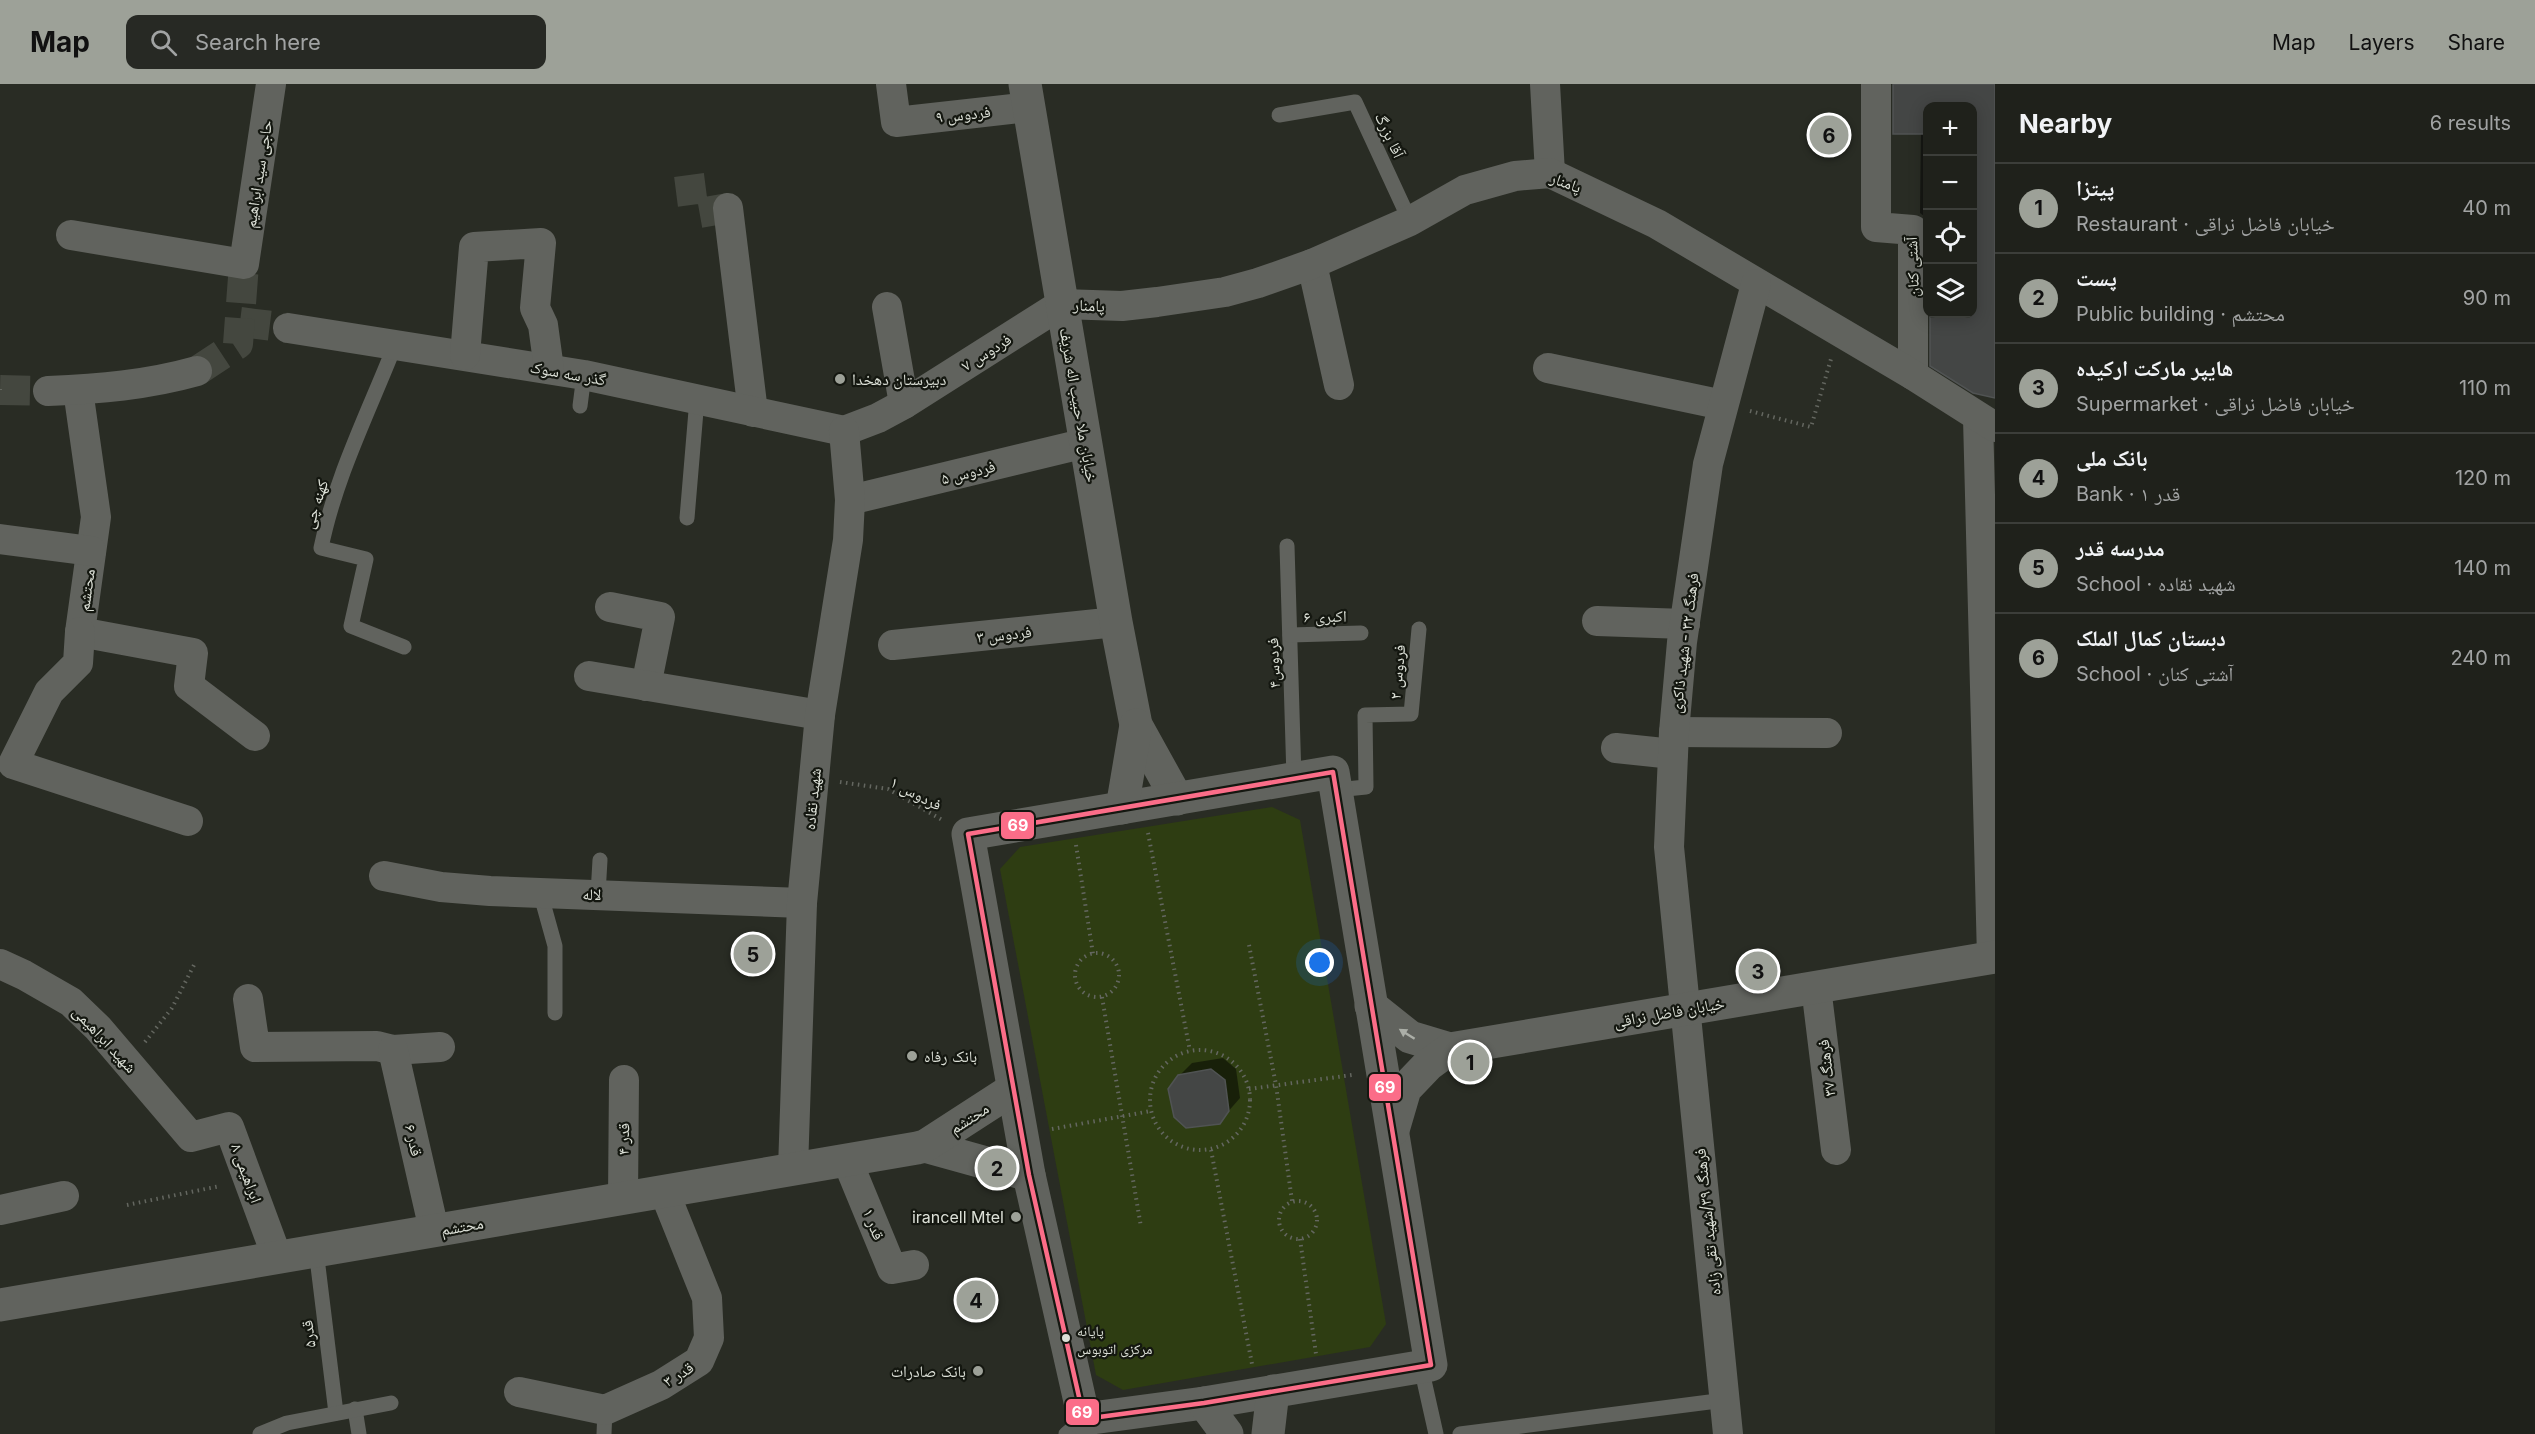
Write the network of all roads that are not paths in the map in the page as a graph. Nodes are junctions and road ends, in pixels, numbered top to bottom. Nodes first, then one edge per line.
1 (271, 84) edge
2 (891, 84) edge
3 (1545, 84) edge
4 (1876, 84) edge
5 (1027, 96) edge
6 (1279, 115) dead end
7 (1550, 173) junction
8 (729, 208) dead end
9 (1410, 221) junction
10 (71, 235) dead end
11 (1312, 264) junction
12 (1756, 284) junction
13 (1062, 304) junction
14 (887, 307) dead end
15 (288, 328) tunnel mouth
16 (395, 345) junction
17 (465, 355) junction
18 (1548, 368) dead end
19 (549, 369) junction
20 (197, 371) tunnel mouth
21 (584, 375) junction
22 (1913, 375) junction
23 (1339, 385) dead end
24 (78, 390) junction
25 (48, 391) tunnel mouth
26 (697, 399) junction
27 (904, 404) junction
28 (1723, 405) junction
29 (580, 406) dead end
30 (753, 412) junction
31 (1987, 423) edge
32 (844, 431) junction
33 (1086, 442) junction
34 (850, 500) junction
35 (687, 518) dead end
36 (0, 538) edge
37 (1287, 546) dead end
38 (91, 551) junction
39 (610, 607) dead end
40 (1597, 621) dead end
41 (1116, 622) junction
42 (1685, 624) junction
43 (1419, 629) dead end
44 (80, 632) junction
45 (1361, 633) dead end
46 (1290, 635) junction
47 (893, 645) dead end
48 (404, 647) dead end
49 (589, 676) dead end
50 (646, 686) junction
51 (820, 716) junction
52 (1136, 725) junction
53 (1827, 733) dead end
54 (255, 736) dead end
55 (1673, 743) junction
56 (1616, 748) dead end
57 (1294, 778) junction
58 (1336, 790) junction
59 (1177, 799) junction
60 (1133, 806) junction
61 (188, 821) dead end
62 (600, 860) dead end
63 (384, 876) dead end
64 (540, 892) junction
65 (598, 894) junction
66 (802, 903) junction
67 (1994, 961) edge
68 (0, 964) edge
69 (1816, 987) junction
70 (248, 999) dead end
71 (1371, 1006) junction
72 (1685, 1009) junction
73 (555, 1013) dead end
74 (440, 1047) dead end
75 (393, 1050) junction
76 (1450, 1050) junction
77 (624, 1080) dead end
78 (1013, 1089) junction
79 (1392, 1134) junction
80 (191, 1137) joint
81 (925, 1146) junction
82 (1836, 1150) dead end
83 (847, 1160) junction
84 (794, 1169) junction
85 (1029, 1175) junction
86 (664, 1191) junction
87 (64, 1196) dead end
88 (623, 1198) junction
89 (0, 1210) edge
90 (434, 1230) junction
91 (316, 1250) junction
92 (277, 1257) junction
93 (914, 1265) dead end
94 (0, 1305) edge
95 (1421, 1367) junction
96 (519, 1392) dead end
97 (1265, 1392) junction
98 (1725, 1400) junction
99 (392, 1402) dead end
100 (1204, 1403) junction
101 (355, 1409) junction
102 (336, 1413) junction
103 (605, 1422) edge
104 (1075, 1426) edge
105 (260, 1434) edge
106 (359, 1434) edge
107 (1227, 1434) edge
108 (1268, 1434) edge
109 (1436, 1434) edge
110 (1460, 1434) edge
111 (1728, 1434) edge

1 - 10 street, حاجی سید ابراهیم
2 - 5 street, فردوس ۹
3 - 7 street
4 - 22 street, آشتی کنان
5 - 13 main road, خیابان ملا حبیب اله شریف
6 - 9 lane, آقا بزرگ
7 - 9 street, پامنار
7 - 12 street, پامنار
8 - 30 street
9 - 11 street, پامنار
11 - 13 street, پامنار
11 - 23 street
12 - 22 street, پامنار
12 - 28 street, فرهنگ ۳۲ - شهید ذاکری
13 - 27 street, فردوس ۷
13 - 33 main road, خیابان ملا حبیب اله شریف
14 - 27 street
15 - 16 street, گذر سه سوک
16 - 17 street, گذر سه سوک
16 - 48 lane, کهنه چی
17 - 19 street, گذر سه سوک
17 - 19 street
18 - 28 street
19 - 21 street, گذر سه سوک
20 - 24 street
21 - 26 street, گذر سه سوک
21 - 29 lane
22 - 31 street, پامنار
24 - 25 street
24 - 38 street, محتشم
26 - 30 street, گذر سه سوک
26 - 35 lane
27 - 32 street, فردوس ۷
28 - 42 street, فرهنگ ۳۲ - شهید ذاکری
30 - 32 street, گذر سه سوک
31 - 67 street
32 - 34 street, شهید نقاده
33 - 34 street, فردوس ۵
33 - 41 main road, خیابان ملا حبیب اله شریف
34 - 51 street, شهید نقاده
36 - 38 street
37 - 46 lane, فردوس۴
38 - 44 street, محتشم
39 - 50 street
40 - 42 street
41 - 47 street, فردوس ۳
41 - 52 main road, خیابان ملا حبیب اله شریف
42 - 55 street, فرهنگ ۳۲ - شهید ذاکری
43 - 58 lane, فردوس ۲
44 - 54 street, محتشم
44 - 61 street
45 - 46 lane, اکبری ۶
46 - 57 lane, فردوس۴
49 - 50 street
50 - 51 street
51 - 66 street, شهید نقاده
52 - 59 main road, خیابان ملا حبیب اله شریف
52 - 60 main road, خیابان ملا حبیب اله شریف
53 - 55 street
55 - 56 street
55 - 72 street, فرهنگ ۳۲ - شهید ذاکری
57 - 58 main road
57 - 59 main road
58 - 71 main road
59 - 60 main road
60 - 78 main road
62 - 65 lane
63 - 64 street, لاله
64 - 65 street, لاله
64 - 73 lane
65 - 66 street, لاله
66 - 84 street, شهید نقاده
67 - 69 main road, خیابان فاضل نراقی
68 - 80 street, شهید ابراهیمی
69 - 72 main road, خیابان فاضل نراقی
69 - 82 street, فرهنگ ۳۷
70 - 75 street
76 -> 71 main road, خیابان فاضل نراقی
71 - 79 main road
72 - 76 main road, خیابان فاضل نراقی
72 - 98 street, فرهنگ ۳۹/شهید تقی زاده
74 - 75 street
75 - 90 street, قدر ۶
76 - 79 main road, خیابان فاضل نراقی
77 - 88 street, قدر ۴
78 - 81 main road, محتشم
78 - 85 main road
79 - 95 main road
80 - 92 street, ابراهیمی ۸
81 - 83 main road, محتشم
81 - 85 main road, محتشم
83 - 84 main road, محتشم
83 - 93 street, قدر ۱
84 - 86 main road, محتشم
85 - 104 main road
86 - 88 main road, محتشم
86 - 103 street, قدر ۳
87 - 89 street
88 - 90 main road, محتشم
90 - 91 main road, محتشم
91 - 92 main road, محتشم
91 - 102 lane, قدر۵
92 - 94 main road, محتشم
95 - 97 main road
95 - 109 lane
96 - 103 street, قدر ۳
97 - 100 main road
97 - 108 main road
98 - 110 lane
98 - 111 street, فرهنگ ۳۹/شهید تقی زاده
99 - 101 lane
100 - 104 main road
100 - 107 main road
101 - 102 lane
101 - 106 lane
102 - 105 lane

